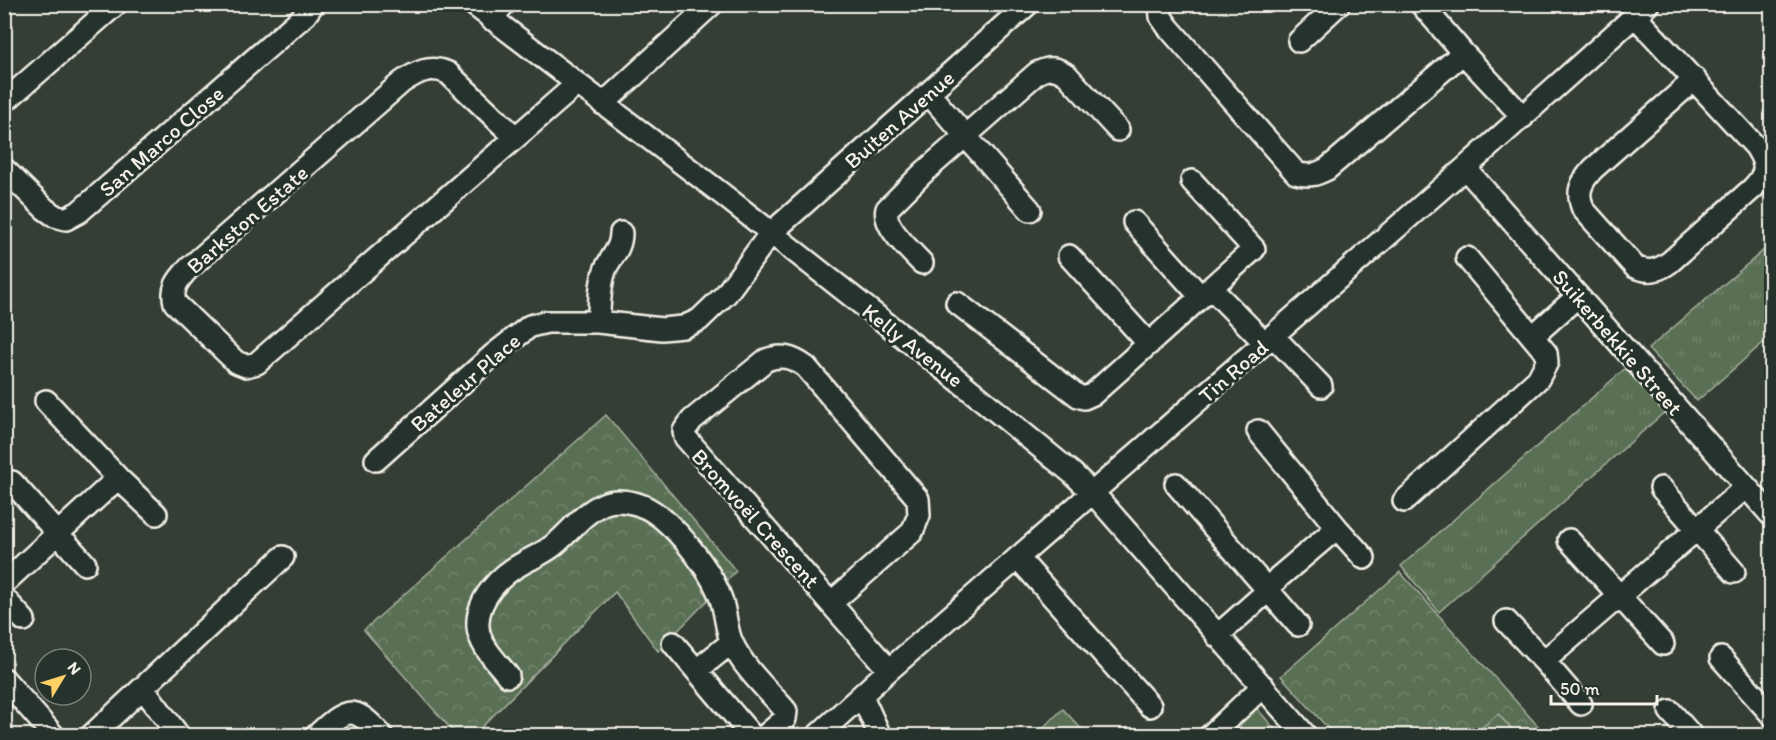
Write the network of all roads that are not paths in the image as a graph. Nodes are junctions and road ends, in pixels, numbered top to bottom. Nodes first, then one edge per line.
1 (116, 4) edge
2 (312, 4) edge
3 (472, 4) edge
4 (712, 4) edge
5 (1028, 4) edge
6 (1160, 4) edge
7 (1339, 4) edge
8 (1421, 4) edge
9 (1642, 10) edge
10 (497, 12) edge
11 (1299, 41) dead end
12 (1463, 53) junction
13 (1695, 79) junction
14 (577, 84) junction
15 (929, 94) junction
16 (4, 102) edge
17 (603, 104) junction
18 (1523, 117) junction
19 (1118, 130) dead end
20 (965, 136) junction
21 (515, 137) junction
22 (1465, 168) junction
23 (4, 169) edge
24 (1192, 181) dead end
25 (1030, 210) dead end
26 (1134, 222) dead end
27 (621, 233) dead end
28 (770, 234) junction
29 (1069, 256) dead end
30 (1467, 258) dead end
31 (922, 263) dead end
32 (1206, 292) junction
33 (1578, 296) junction
34 (957, 303) dead end
35 (598, 322) junction
36 (1533, 336) junction
37 (1269, 340) junction
38 (1149, 344) junction
39 (1321, 387) dead end
40 (46, 400) dead end
41 (1258, 431) dead end
42 (376, 460) dead end
43 (117, 478) junction
44 (12, 482) dead end
45 (1176, 484) dead end
46 (1746, 487) junction
47 (1661, 488) dead end
48 (1093, 494) junction
49 (1404, 501) dead end
50 (156, 514) dead end
51 (1772, 516) edge
52 (1337, 528) junction
53 (1698, 529) junction
54 (59, 532) junction
55 (1569, 540) dead end
56 (283, 557) dead end
57 (1018, 558) junction
58 (1364, 558) dead end
59 (85, 564) dead end
60 (1734, 572) dead end
61 (4, 583) edge
62 (1267, 590) junction
63 (1620, 597) junction
64 (4, 598) edge
65 (831, 603) junction
66 (24, 620) dead end
67 (1506, 621) dead end
68 (1298, 625) dead end
69 (1217, 636) junction
70 (732, 642) junction
71 (673, 643) dead end
72 (1663, 644) dead end
73 (1721, 658) dead end
74 (1544, 661) junction
75 (698, 670) junction
76 (889, 670) junction
77 (508, 676) dead end
78 (4, 680) edge
79 (1263, 686) junction
80 (142, 688) junction
81 (862, 696) junction
82 (1581, 704) dead end
83 (1150, 706) dead end
84 (1670, 711) dead end
85 (1772, 715) edge
86 (773, 733) edge
87 (54, 735) edge
88 (91, 735) edge
89 (179, 735) edge
90 (316, 735) edge
91 (382, 735) edge
92 (752, 735) edge
93 (817, 735) edge
94 (879, 735) edge
95 (1210, 735) edge
96 (1306, 735) edge
97 (1692, 735) edge

1 - 16 street
2 - 23 street, San Marco Close
3 - 10 street, Kelly Avenue
4 - 17 street
5 - 15 street, Buiten Avenue
6 - 12 street
7 - 11 street
8 - 12 street
9 - 13 street
9 - 18 street, Tin Road
10 - 14 street, Kelly Avenue
12 - 18 street
13 - 13 street
14 - 17 street, Kelly Avenue
14 - 21 street, Barkston Estate
15 - 20 street
15 - 28 street, Buiten Avenue
17 - 28 street, Kelly Avenue
18 - 22 street, Tin Road
19 - 20 street
20 - 25 street
20 - 31 street
21 - 21 street, Barkston Estate
22 - 33 street, Suikerbekkie Street
22 - 37 street, Tin Road
24 - 32 street
26 - 32 street
27 - 35 street
28 - 35 street, Bateleur Place
28 - 48 street, Kelly Avenue
29 - 38 street
30 - 36 street
32 - 37 street
32 - 38 street
33 - 36 street
33 - 46 street, Suikerbekkie Street
34 - 38 street
35 - 42 street, Bateleur Place
36 - 49 street
37 - 39 street
37 - 48 street, Tin Road
40 - 43 street
41 - 52 street
43 - 50 street
43 - 54 street
44 - 54 street
45 - 62 street
46 - 51 street, Suikerbekkie Street
46 - 53 street
47 - 53 street
48 - 57 street, Tin Road
48 - 69 street, Kelly Avenue
52 - 58 street
52 - 62 street
53 - 60 street
53 - 63 street
54 - 59 street
54 - 61 street
55 - 63 street
56 - 80 street
57 - 76 street, Tin Road
57 - 83 street
62 - 68 street
62 - 69 street
63 - 72 street
63 - 74 street
64 - 66 street
65 - 65 street, Bromvoël Crescent
65 - 76 street, Bromvoël Crescent
67 - 74 street
69 - 79 street, Kelly Avenue
70 - 75 street
70 - 77 street
70 - 86 street
71 - 75 street
73 - 85 street
74 - 82 street
75 - 92 street
76 - 81 street, Tin Road
78 - 87 street
79 - 95 street
79 - 96 street, Kelly Avenue
80 - 88 street
80 - 89 street
81 - 93 street, Tin Road
81 - 94 street
84 - 97 street
90 - 91 street

